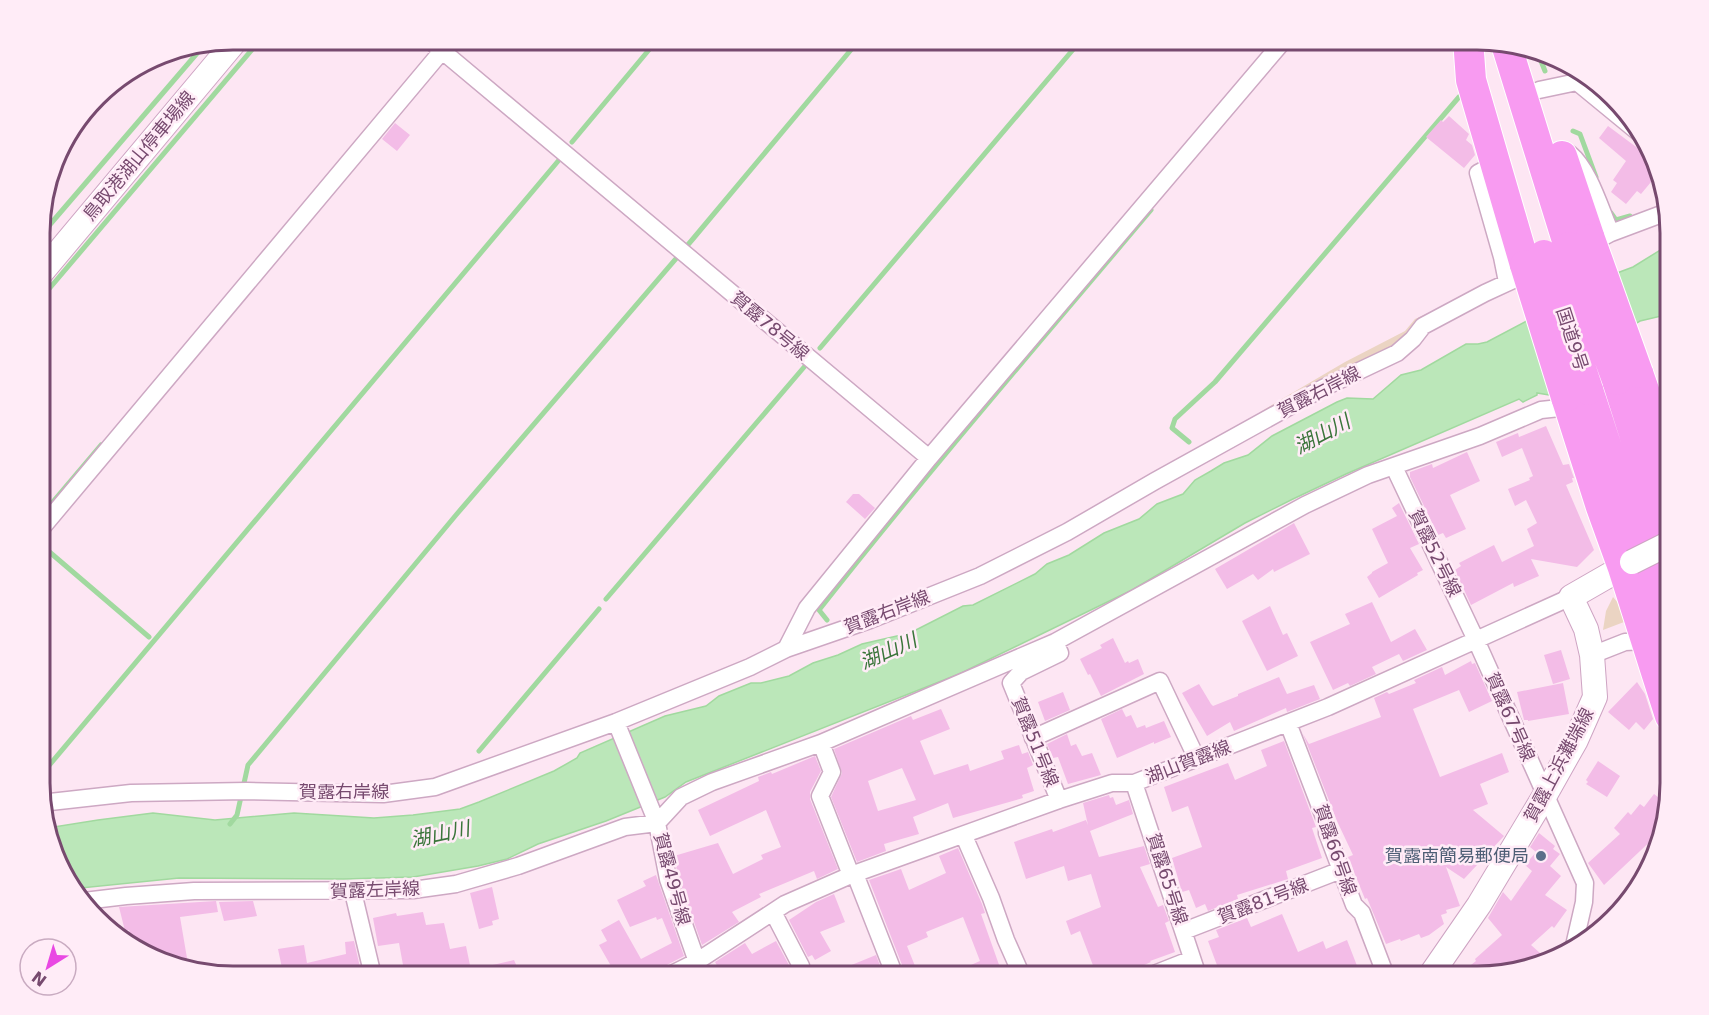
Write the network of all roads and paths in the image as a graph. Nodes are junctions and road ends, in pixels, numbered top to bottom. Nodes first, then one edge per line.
1 (228, 50) edge
2 (443, 50) edge
3 (453, 50) edge
4 (1276, 50) edge
5 (1469, 50) edge
6 (1480, 50) edge
7 (1507, 53) edge
8 (1527, 57) edge
9 (1539, 90) junction
10 (1615, 113) edge
11 (1659, 215) edge
12 (1558, 254) junction
13 (50, 262) edge
14 (1627, 376) junction
15 (1574, 398) junction
16 (1659, 441) edge
17 (929, 458) junction
18 (1394, 467) junction
19 (1659, 502) edge
20 (50, 518) edge
21 (1659, 550) edge
22 (1628, 565) junction
23 (1571, 597) junction
24 (1476, 640) junction
25 (1658, 640) edge
26 (1055, 642) junction
27 (786, 649) junction
28 (1592, 655) junction
29 (1288, 723) junction
30 (618, 727) junction
31 (1034, 738) junction
32 (821, 742) junction
33 (1197, 759) junction
34 (1134, 783) junction
35 (1545, 795) junction
36 (1059, 800) junction
37 (51, 802) edge
38 (657, 823) junction
39 (964, 836) junction
40 (1341, 870) junction
41 (853, 874) junction
42 (353, 892) junction
43 (93, 900) edge
44 (773, 912) junction
45 (1184, 931) junction
46 (1576, 936) edge
47 (1192, 959) junction
48 (892, 965) edge
49 (1017, 965) edge
50 (1176, 965) edge
51 (1194, 965) edge
52 (1382, 965) edge
53 (1438, 965) edge
54 (371, 966) edge
55 (698, 966) edge
56 (703, 966) edge
57 (801, 966) dead end

1 - 13 street, 鳥取港湖山停車場線
2 - 20 street
3 - 17 street, 賀露78号線
4 - 17 street
5 - 12 highway
6 - 12 highway
7 - 12 highway
8 - 9 highway
9 - 10 street
9 - 12 highway
11 - 12 street, 賀露右岸線
12 - 14 highway, bridge
12 - 15 highway, bridge
12 - 27 street, 賀露右岸線
14 - 16 highway
14 - 19 highway
15 - 18 street
15 - 22 highway
15 - 25 highway, 国道9号
17 - 27 street
18 - 24 street, 賀露52号線
18 - 26 street
21 - 22 street, 湖山賀露線, bridge
22 - 23 street, 湖山賀露線
22 - 25 highway
23 - 24 street, 湖山賀露線
23 - 28 street, 賀露上浜灘端線
24 - 29 street, 湖山賀露線
24 - 35 street, 賀露67号線
25 - 28 street
26 - 31 street, 賀露51号線
26 - 32 street
27 - 30 street, 賀露右岸線
28 - 35 street, 賀露上浜灘端線
29 - 33 street, 湖山賀露線
29 - 40 street, 賀露66号線
30 - 37 street, 賀露右岸線
30 - 38 street, 賀露49号線
31 - 33 street
31 - 36 street, 賀露51号線
32 - 38 street
32 - 41 street
33 - 34 street, 湖山賀露線
34 - 36 street, 湖山賀露線
34 - 45 street, 賀露65号線
35 - 46 street, 賀露67号線
35 - 53 street, 賀露上浜灘端線
36 - 39 street, 湖山賀露線
38 - 42 street, 賀露左岸線
38 - 55 street, 賀露49号線
39 - 41 street, 湖山賀露線
39 - 49 street
40 - 45 street, 賀露81号線
40 - 52 street, 賀露66号線
41 - 44 street, 湖山賀露線
41 - 48 street
42 - 43 street, 賀露左岸線
42 - 54 street
44 - 56 street, 湖山賀露線
44 - 57 street
45 - 47 street, 賀露65号線
47 - 50 street
47 - 51 street, 賀露65号線

